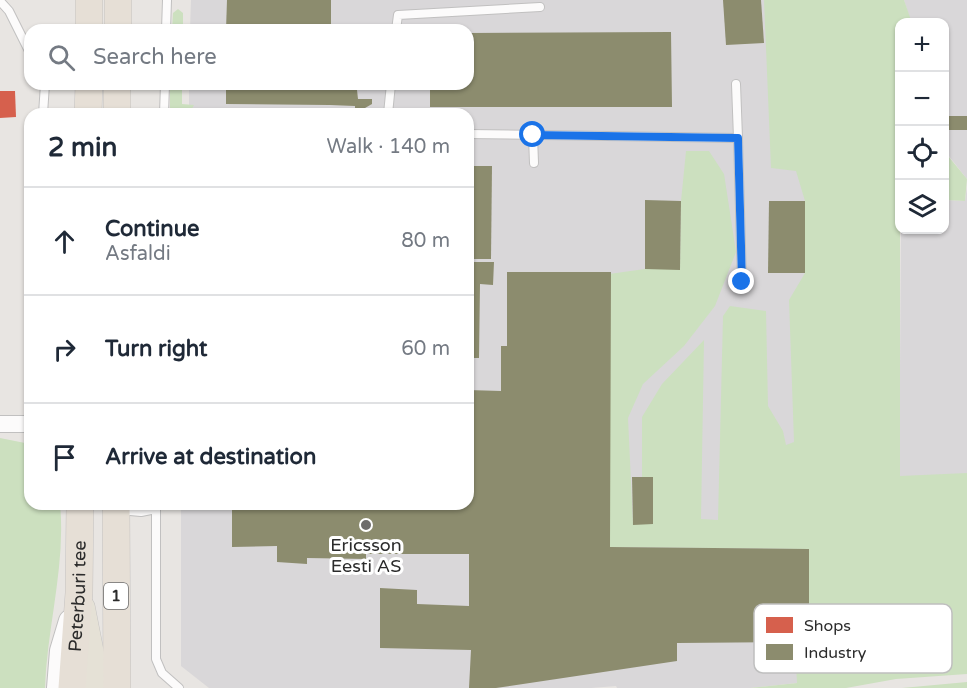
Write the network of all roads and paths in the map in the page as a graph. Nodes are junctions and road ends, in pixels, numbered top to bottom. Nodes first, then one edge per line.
1 (89, 0) edge
2 (118, 0) edge
3 (167, 0) edge
4 (0, 2) edge
5 (540, 7) dead end
6 (89, 24) edge
7 (118, 24) edge
8 (166, 24) edge
9 (397, 24) edge
10 (24, 41) edge
11 (736, 84) dead end
12 (45, 90) edge
13 (88, 90) edge
14 (117, 90) edge
15 (165, 90) edge
16 (390, 90) edge
17 (43, 108) edge
18 (88, 108) edge
19 (117, 108) edge
20 (164, 108) edge
21 (389, 108) edge
22 (474, 135) edge
23 (533, 135) junction
24 (738, 138) junction
25 (534, 163) dead end
26 (742, 282) dead end
27 (0, 424) edge
28 (24, 424) edge
29 (80, 510) edge
30 (116, 510) edge
31 (131, 510) edge
32 (146, 510) edge
33 (156, 510) edge
34 (79, 593) junction
35 (58, 688) edge
36 (72, 688) edge
37 (93, 688) edge
38 (117, 688) edge
39 (179, 688) edge

1 - 6 highway
2 - 7 highway
3 - 8 lane
4 - 10 lane
5 - 9 lane
11 - 24 lane
12 - 17 lane
13 - 18 highway
14 - 19 highway
15 - 20 lane
16 - 21 lane
22 - 23 lane
23 - 24 lane
23 - 25 lane
24 - 26 lane
27 - 28 street
29 - 34 highway, Peterburi tee / 1
30 - 38 highway, Peterburi tee / 1
31 - 32 lane
33 - 39 lane
34 - 35 main road
34 - 36 highway, Peterburi tee / 1
34 - 37 main road

